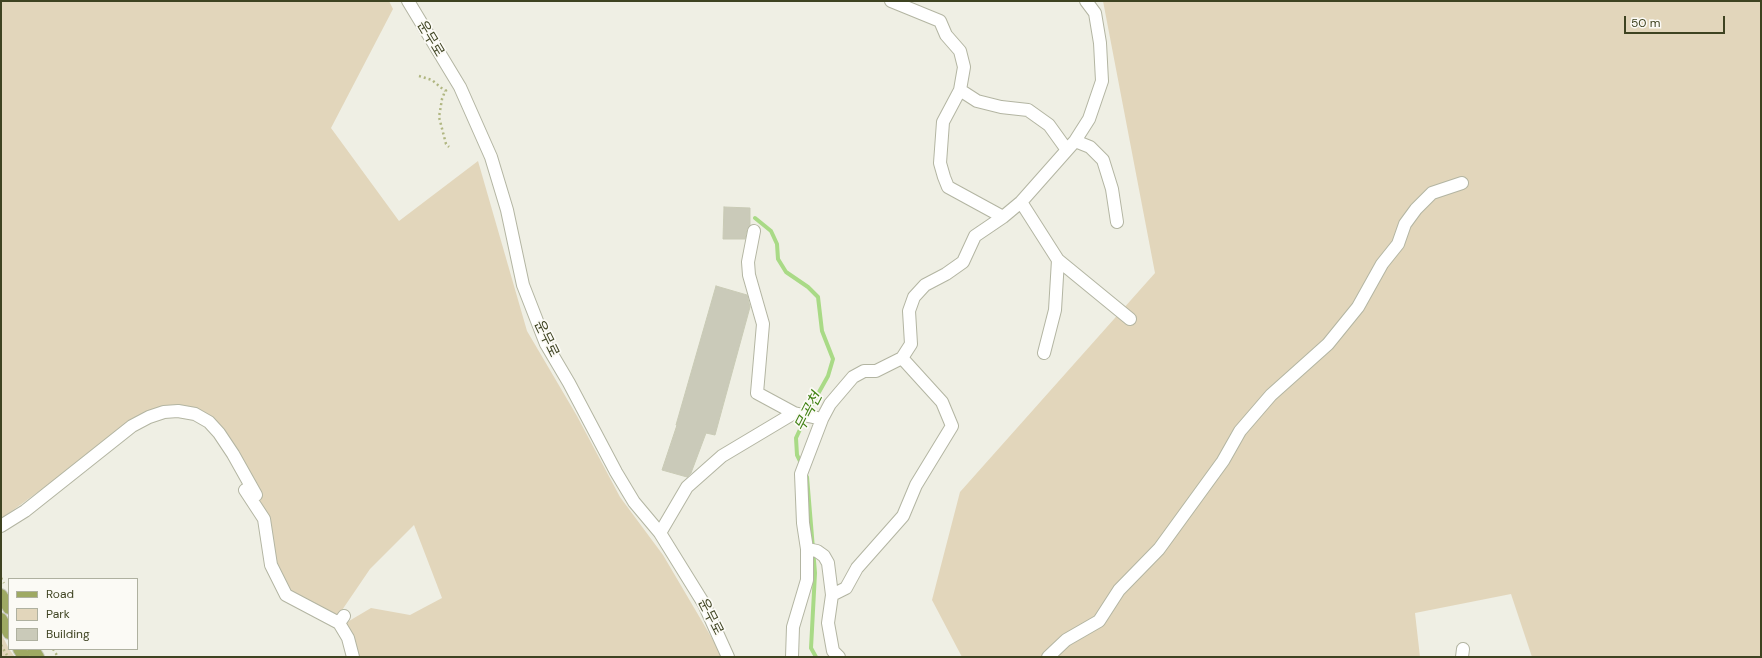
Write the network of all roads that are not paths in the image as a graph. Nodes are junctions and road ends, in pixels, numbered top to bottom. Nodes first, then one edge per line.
1 (408, 1) edge
2 (891, 1) edge
3 (1086, 1) edge
4 (960, 90) junction
5 (1071, 146) junction
6 (1462, 183) dead end
7 (1021, 202) junction
8 (1004, 217) junction
9 (1117, 222) dead end
10 (754, 231) dead end
11 (1058, 260) junction
12 (1130, 318) dead end
13 (1044, 353) dead end
14 (902, 358) junction
15 (794, 413) junction
16 (822, 419) junction
17 (245, 475) junction
18 (256, 495) dead end
19 (1, 526) edge
20 (660, 533) junction
21 (812, 550) junction
22 (1, 595) edge
23 (832, 595) junction
24 (8, 606) edge
25 (1, 619) edge
26 (8, 631) edge
27 (353, 657) edge
28 (728, 657) edge
29 (792, 657) edge
30 (839, 657) edge
31 (1048, 657) edge

1 - 20 street, 운무로
2 - 4 street
3 - 5 street
4 - 5 street
4 - 8 street
5 - 7 street
5 - 9 street
6 - 31 street
7 - 8 street
7 - 11 street
8 - 14 street
10 - 15 street
11 - 12 street
11 - 13 street
14 - 16 street
14 - 23 street
15 - 16 street
15 - 20 street
16 - 21 street
17 - 18 street
17 - 19 street
17 - 27 street
20 - 28 street, 운무로
21 - 23 street
21 - 29 street
22 - 24 main road
23 - 30 street
25 - 26 main road

